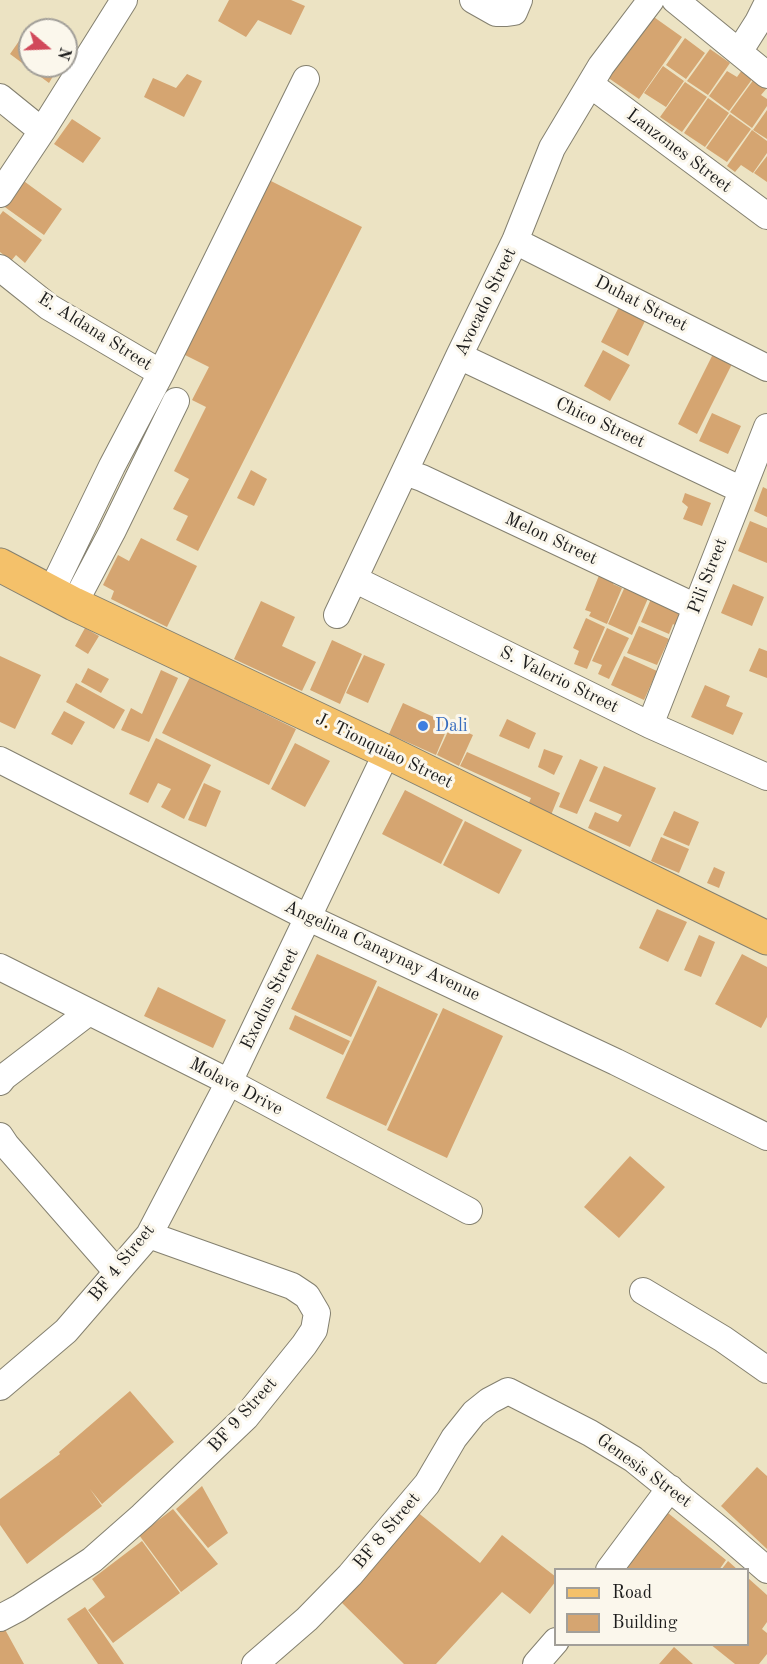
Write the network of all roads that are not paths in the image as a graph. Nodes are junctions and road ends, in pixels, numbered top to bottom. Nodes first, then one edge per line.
1 (124, 0) edge
2 (473, 0) edge
3 (651, 0) edge
4 (675, 0) edge
5 (767, 3) edge
6 (513, 7) edge
7 (739, 52) junction
8 (767, 75) edge
9 (306, 79) dead end
10 (591, 85) junction
11 (0, 97) edge
12 (42, 131) junction
13 (0, 194) edge
14 (767, 216) edge
15 (515, 241) junction
16 (0, 268) edge
17 (459, 356) junction
18 (767, 368) edge
19 (161, 372) junction
20 (176, 400) dead end
21 (767, 427) edge
22 (405, 472) junction
23 (742, 490) junction
24 (0, 565) edge
25 (354, 579) junction
26 (63, 598) junction
27 (696, 608) junction
28 (337, 615) dead end
29 (650, 725) junction
30 (387, 752) junction
31 (0, 760) edge
32 (767, 777) edge
33 (309, 918) junction
34 (767, 938) edge
35 (0, 967) edge
36 (89, 1012) junction
37 (0, 1082) edge
38 (229, 1082) junction
39 (0, 1136) edge
40 (767, 1137) edge
41 (469, 1211) dead end
42 (149, 1235) junction
43 (117, 1272) junction
44 (643, 1291) dead end
45 (767, 1370) edge
46 (0, 1387) edge
47 (508, 1391) joint
48 (670, 1488) junction
49 (610, 1568) edge
50 (767, 1570) edge
51 (0, 1618) edge
52 (554, 1642) edge
53 (255, 1664) edge
54 (536, 1664) edge

1 - 12 street
2 - 6 street
3 - 10 street, Avocado Street
4 - 7 street
5 - 7 street
7 - 8 street
9 - 19 street
10 - 14 street, Lanzones Street
10 - 15 street, Avocado Street
11 - 12 street
12 - 13 street
15 - 17 street, Avocado Street
15 - 18 street, Duhat Street
16 - 19 street, E. Aldana Street
17 - 22 street, Avocado Street
17 - 23 street, Chico Street
19 - 26 street
20 - 26 street
21 - 23 street, Pili Street
22 - 25 street, Avocado Street
22 - 27 street, Melon Street
23 - 27 street, Pili Street
24 - 26 main road, J. Tionquiao Street
25 - 28 street, Avocado Street
25 - 29 street, S. Valerio Street
26 - 30 main road, J. Tionquiao Street
27 - 29 street, Pili Street
29 - 32 street, S. Valerio Street
30 - 33 street, Exodus Street
30 - 34 main road, J. Tionquiao Street
31 - 33 street, Angelina Canaynay Avenue
33 - 38 street, Exodus Street
33 - 40 street, Angelina Canaynay Avenue
35 - 36 street, Molave Drive
36 - 37 street
36 - 38 street, Molave Drive
38 - 41 street, Molave Drive
38 - 42 street, BF 4 Street
39 - 43 street
42 - 43 street, BF 4 Street
42 - 51 street, BF 9 Street
43 - 46 street, BF 4 Street
44 - 45 street
47 - 48 street, Genesis Street
47 - 53 street, BF 8 Street
48 - 49 street
48 - 50 street, Genesis Street
52 - 54 street

